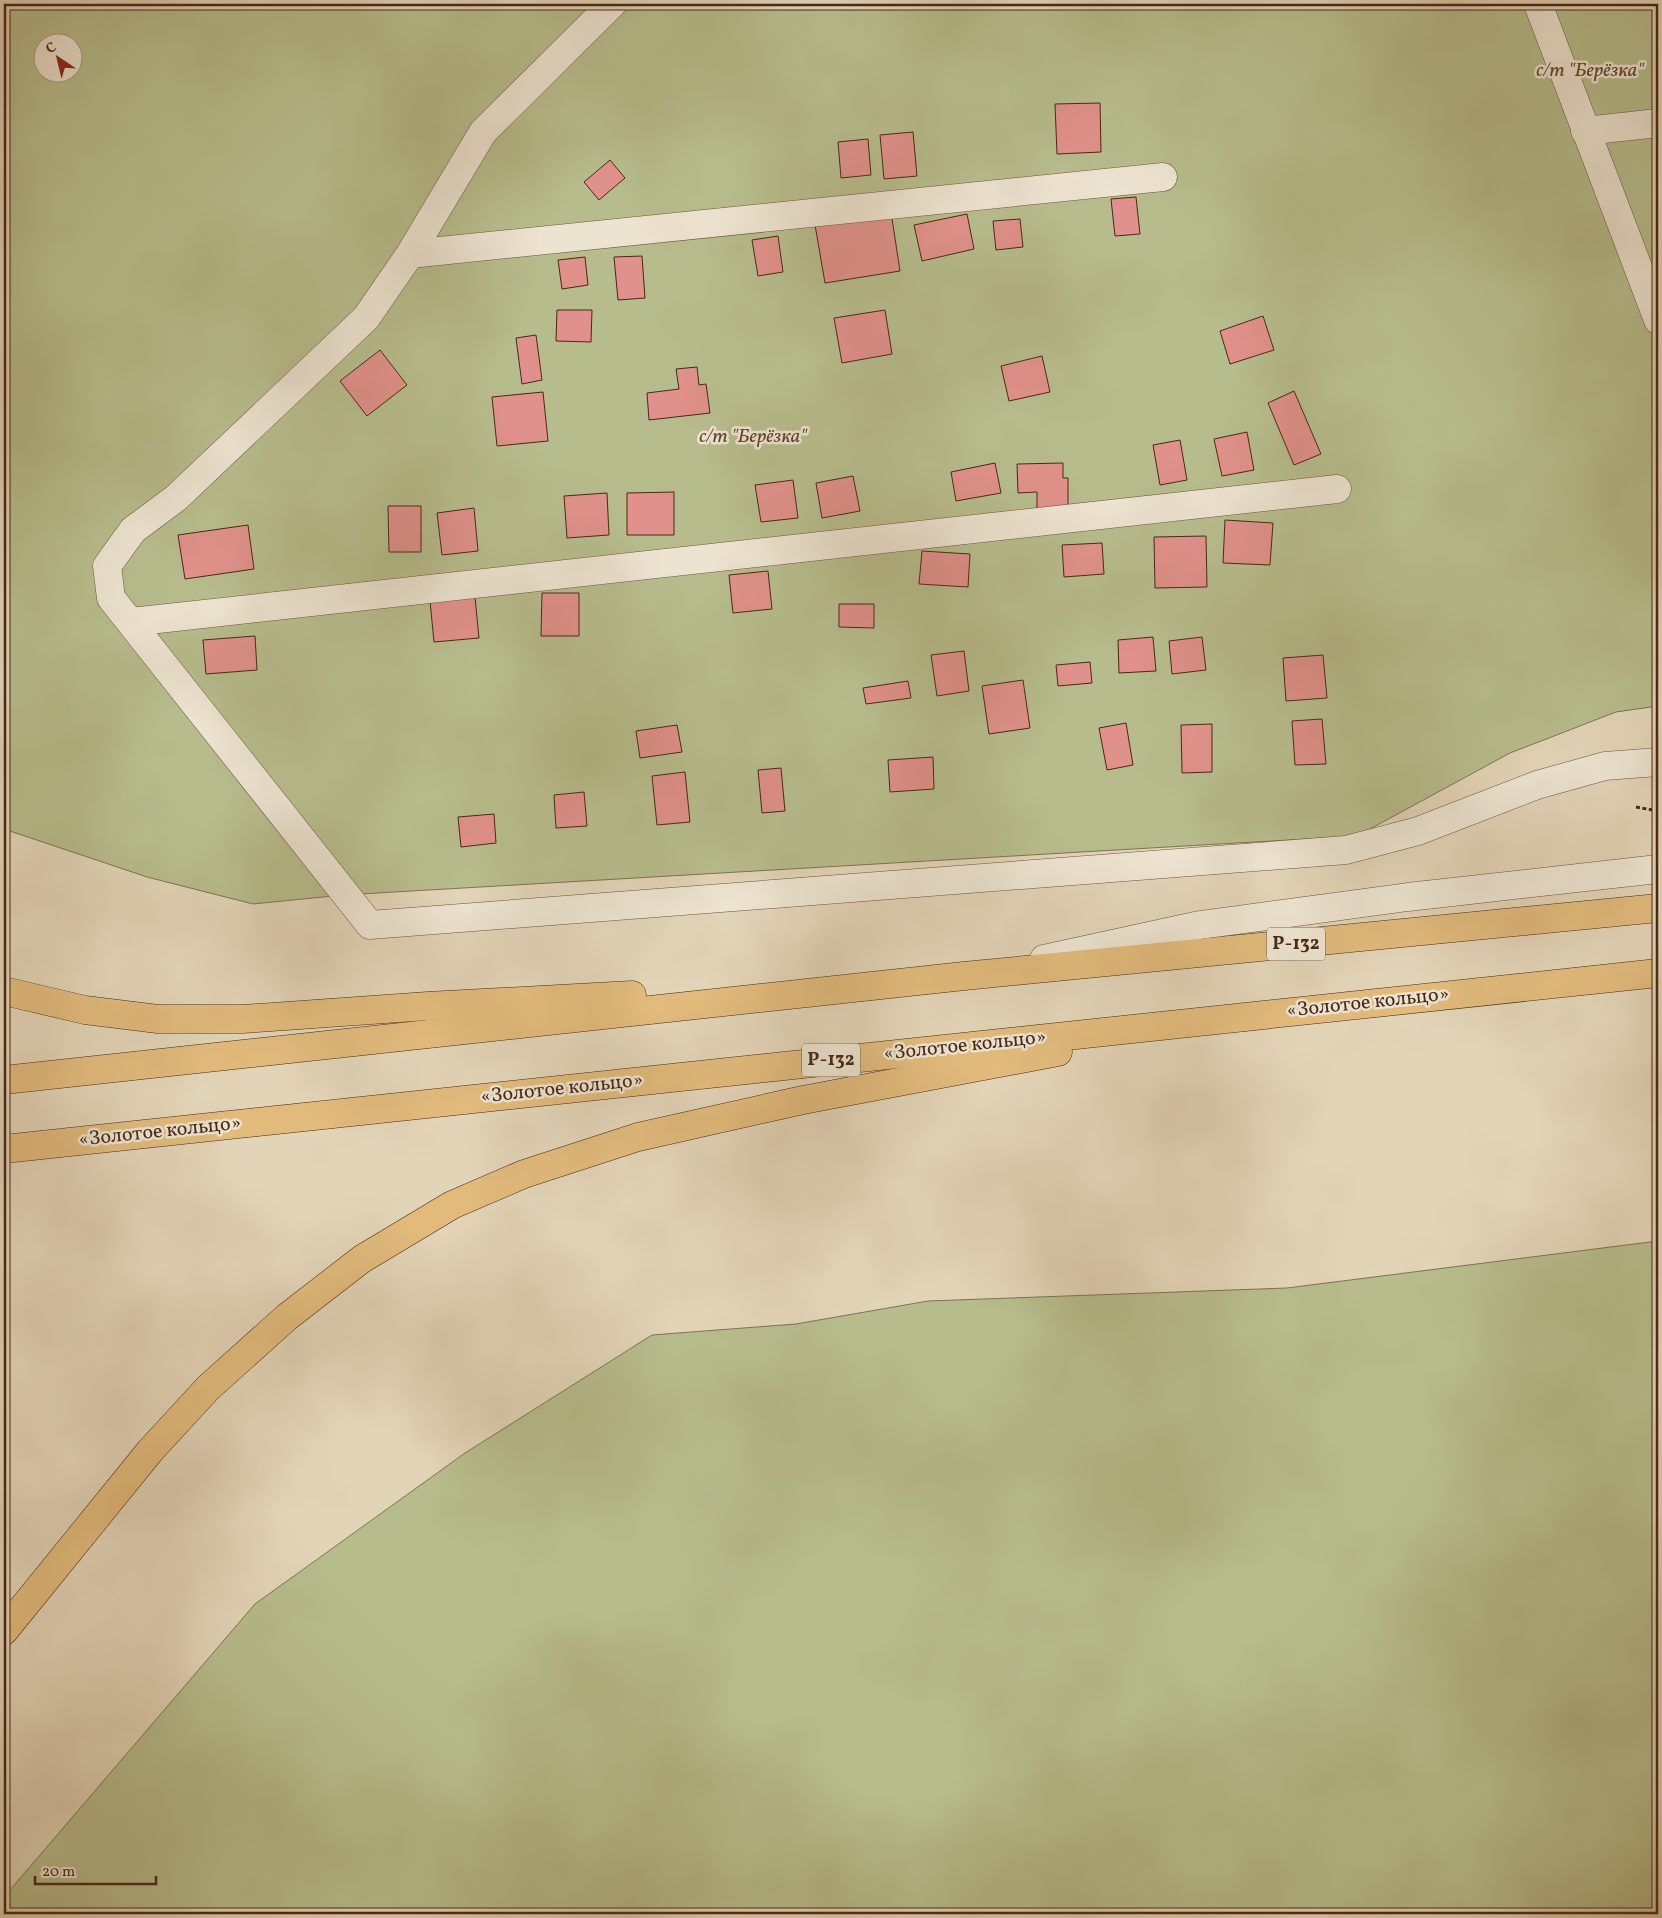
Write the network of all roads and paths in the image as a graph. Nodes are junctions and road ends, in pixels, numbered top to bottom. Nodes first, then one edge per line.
1 (612, 4) edge
2 (1538, 4) edge
3 (1658, 123) edge
4 (1585, 130) junction
5 (1163, 176) dead end
6 (410, 254) junction
7 (1658, 320) edge
8 (1337, 489) dead end
9 (132, 622) junction
10 (1658, 762) edge
11 (1636, 807) dead end
12 (1658, 811) edge
13 (1658, 869) edge
14 (1658, 908) edge
15 (1658, 973) edge
16 (964, 976) junction
17 (933, 980) junction
18 (4, 991) edge
19 (1271, 1013) junction
20 (4, 1080) edge
21 (4, 1149) edge
22 (4, 1631) edge

1 - 6 street
2 - 4 street
3 - 4 street
4 - 7 street
5 - 6 street
6 - 9 street
8 - 9 street
9 - 10 street
11 - 12 path
13 - 16 street
14 - 16 highway, Р-132
15 - 19 highway, «Золотое кольцо» / Р-132
16 - 17 highway, Р-132
17 - 18 highway, Р-132
17 - 20 highway, Р-132
19 - 21 highway, «Золотое кольцо» / Р-132
19 - 22 highway, Р-132

